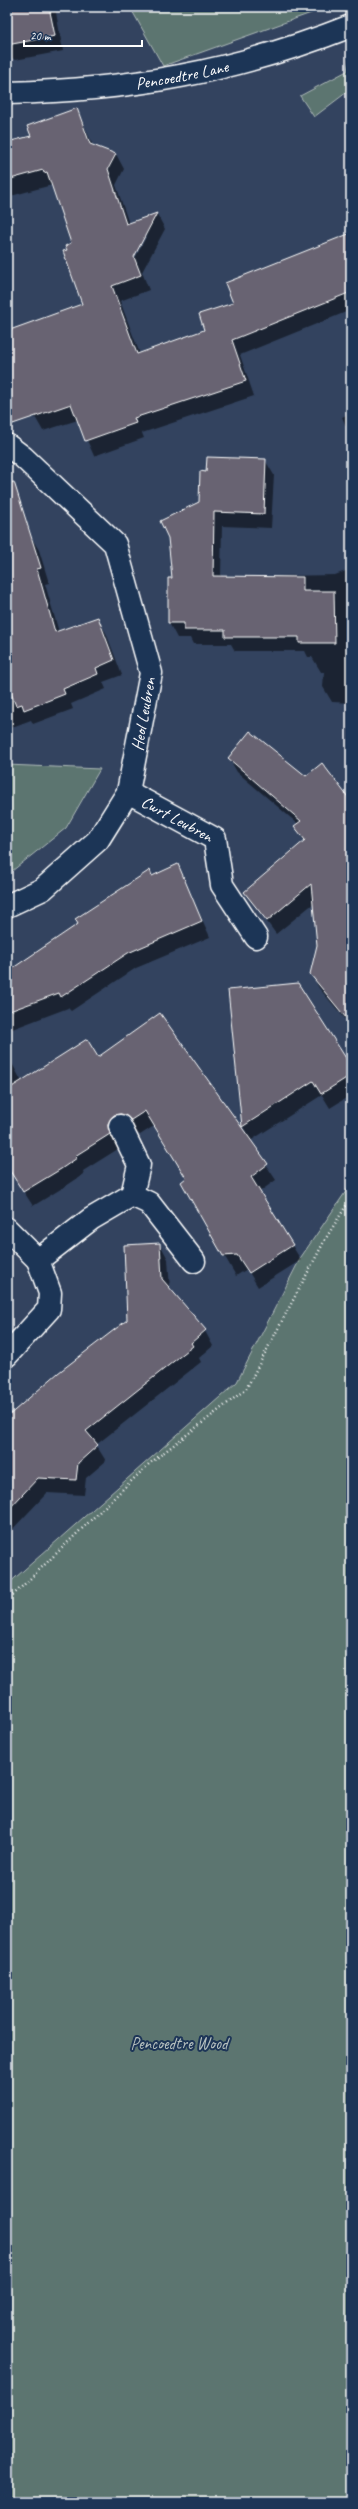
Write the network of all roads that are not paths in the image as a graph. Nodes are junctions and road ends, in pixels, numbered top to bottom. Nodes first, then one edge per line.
1 (351, 26) edge
2 (7, 93) edge
3 (7, 445) edge
4 (128, 792) junction
5 (7, 906) edge
6 (256, 937) dead end
7 (120, 1126) dead end
8 (132, 1195) junction
9 (7, 1229) edge
10 (38, 1260) junction
11 (194, 1262) dead end
12 (7, 1355) edge

1 - 2 street, Pencoedtre Lane
3 - 4 street, Heol Leubren
4 - 5 street, Heol Leubren
4 - 6 street, Cwrt Leubren
7 - 8 street
8 - 10 street
8 - 11 street
9 - 10 street
10 - 12 street

